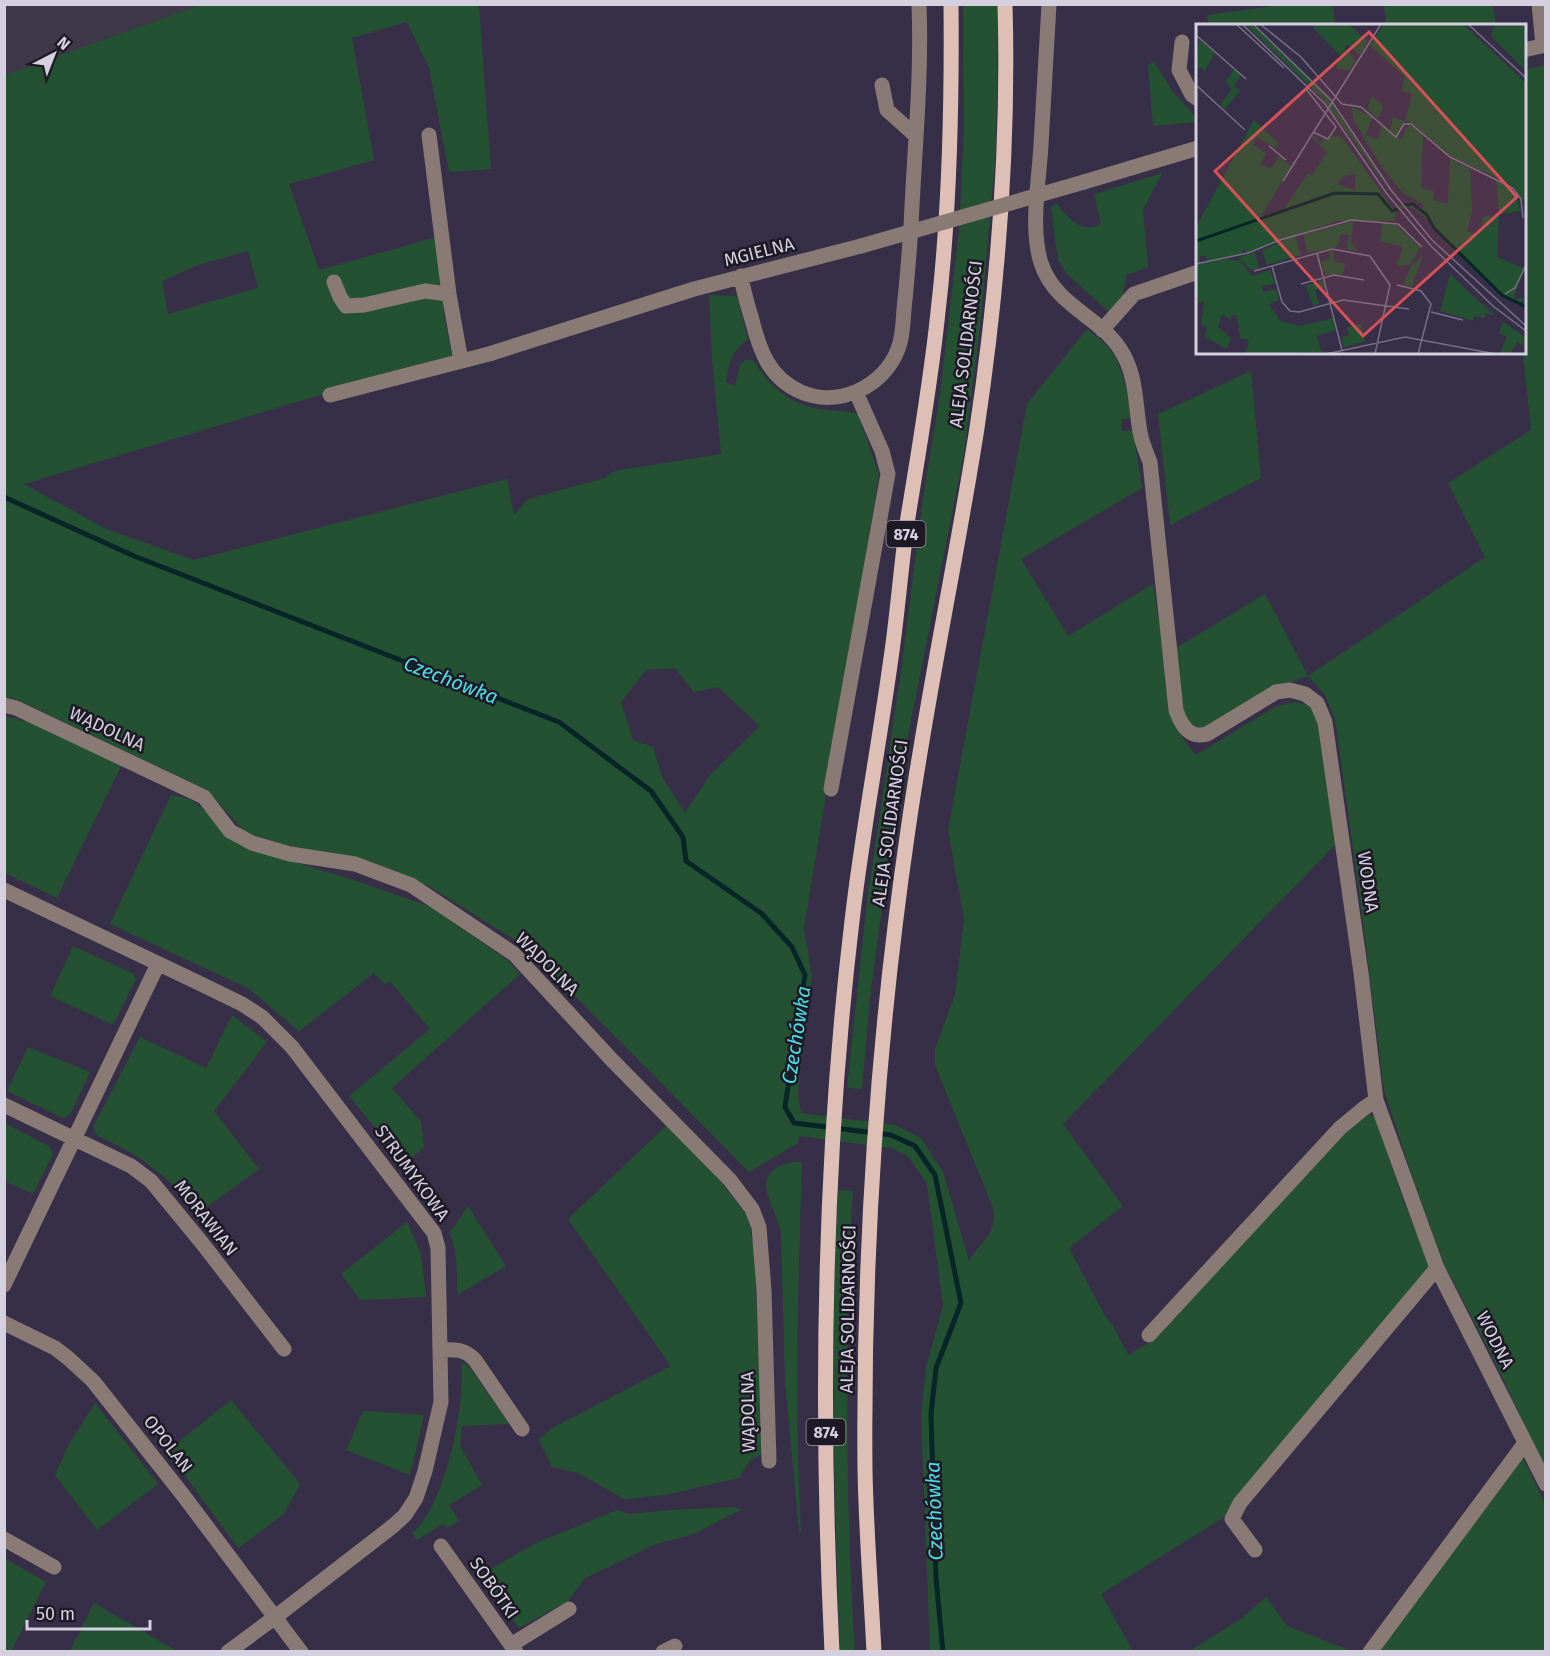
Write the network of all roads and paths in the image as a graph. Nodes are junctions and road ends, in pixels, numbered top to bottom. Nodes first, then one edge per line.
1 (919, 4) edge
2 (951, 4) edge
3 (1005, 4) edge
4 (1049, 4) edge
5 (1539, 4) edge
6 (1182, 42) dead end
7 (1544, 45) edge
8 (1526, 50) edge
9 (882, 85) dead end
10 (1196, 98) edge
11 (429, 135) dead end
12 (916, 136) junction
13 (1196, 148) edge
14 (1196, 272) edge
15 (741, 276) junction
16 (334, 282) dead end
17 (449, 294) junction
18 (1102, 330) junction
19 (461, 361) junction
20 (856, 392) junction
21 (330, 395) dead end
22 (4, 705) edge
23 (831, 789) dead end
24 (4, 890) edge
25 (158, 964) junction
26 (1376, 1100) junction
27 (4, 1105) edge
28 (74, 1139) junction
29 (1437, 1268) junction
30 (4, 1285) edge
31 (4, 1323) edge
32 (1149, 1335) dead end
33 (284, 1349) dead end
34 (441, 1350) junction
35 (522, 1429) dead end
36 (1525, 1443) junction
37 (769, 1461) dead end
38 (1545, 1484) edge
39 (4, 1539) edge
40 (441, 1546) dead end
41 (1255, 1550) dead end
42 (54, 1567) dead end
43 (569, 1610) dead end
44 (274, 1618) junction
45 (513, 1648) edge
46 (228, 1652) edge
47 (301, 1652) edge
48 (832, 1652) edge
49 (873, 1652) edge
50 (1370, 1652) edge

1 - 12 street
2 - 48 main road, ALEJA SOLIDARNOŚCI / 874
3 - 49 main road, ALEJA SOLIDARNOŚCI / 874
4 - 18 street
5 - 7 street
6 - 10 street
7 - 8 street
9 - 12 street
11 - 17 street
12 - 20 street
13 - 15 street, MGIELNA, bridge
14 - 18 street
15 - 19 street, MGIELNA
15 - 20 street
16 - 17 street
17 - 19 street
18 - 26 street, WODNA
19 - 21 street, MGIELNA
20 - 23 street
22 - 37 street, WĄDOLNA
24 - 25 street, STRUMYKOWA
25 - 28 street
25 - 34 street, STRUMYKOWA
26 - 29 street, WODNA
26 - 32 street
27 - 28 street, MORAWIAN
28 - 30 street
28 - 33 street, MORAWIAN
29 - 36 street, WODNA
29 - 41 street
31 - 44 street, OPOLAN
34 - 35 street
34 - 44 street, STRUMYKOWA
36 - 38 street, WODNA
36 - 50 street
39 - 42 street
40 - 45 street, SOBÓTKI
43 - 45 street
44 - 46 street, STRUMYKOWA
44 - 47 street, OPOLAN

